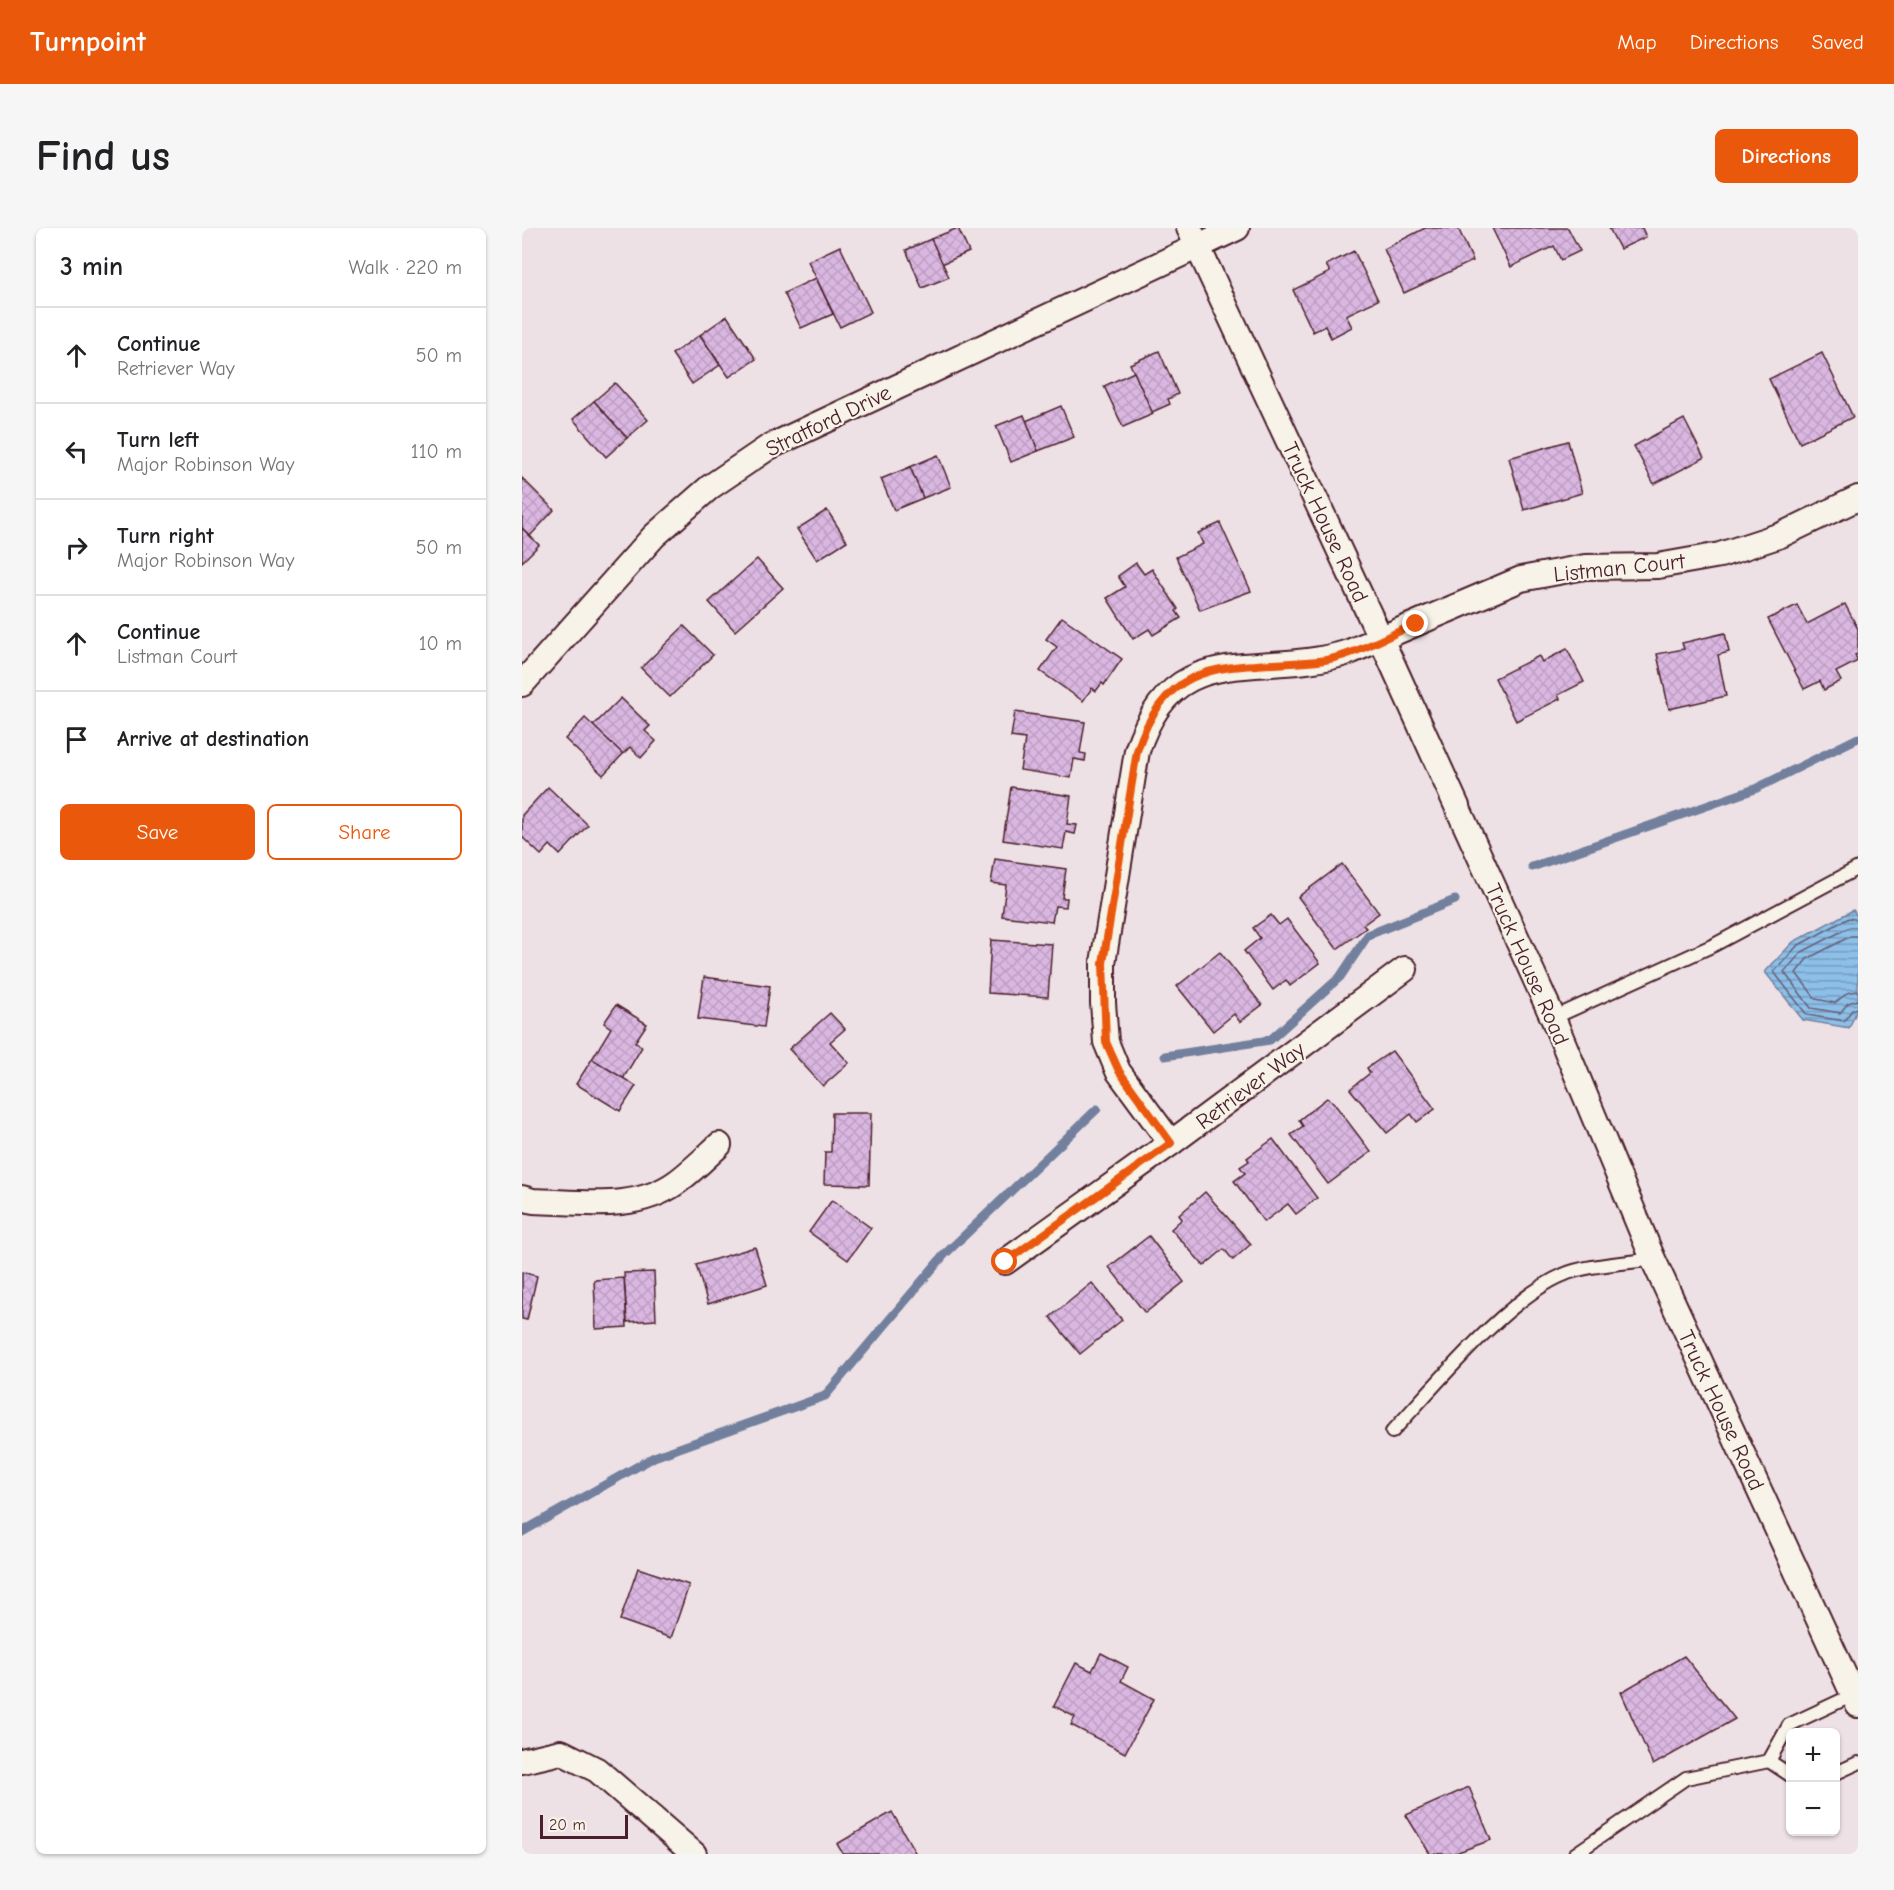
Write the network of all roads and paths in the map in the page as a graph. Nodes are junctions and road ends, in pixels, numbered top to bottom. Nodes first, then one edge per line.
1 (1237, 228) edge
2 (1193, 238) edge
3 (1858, 498) edge
4 (1381, 639) junction
5 (522, 684) edge
6 (1858, 868) edge
7 (1405, 969) dead end
8 (1553, 1018) junction
9 (1171, 1143) junction
10 (719, 1146) dead end
11 (522, 1198) edge
12 (1653, 1259) junction
13 (1005, 1262) dead end
14 (1392, 1432) dead end
15 (1856, 1700) edge
16 (522, 1761) edge
17 (1769, 1761) junction
18 (1858, 1763) edge
19 (1840, 1771) edge
20 (1786, 1772) edge
21 (694, 1854) edge
22 (1575, 1854) edge

1 - 2 street, Stratford Drive
2 - 4 street, Truck House Road
2 - 5 street, Stratford Drive
3 - 4 street, Listman Court
4 - 8 street, Truck House Road
4 - 9 street, Listman Court
6 - 8 lane
7 - 9 street, Retriever Way
8 - 12 street, Truck House Road
9 - 13 street, Retriever Way
10 - 11 street
12 - 14 lane
12 - 15 street, Truck House Road
15 - 17 lane
16 - 21 street
17 - 20 lane
17 - 22 lane
18 - 19 lane

